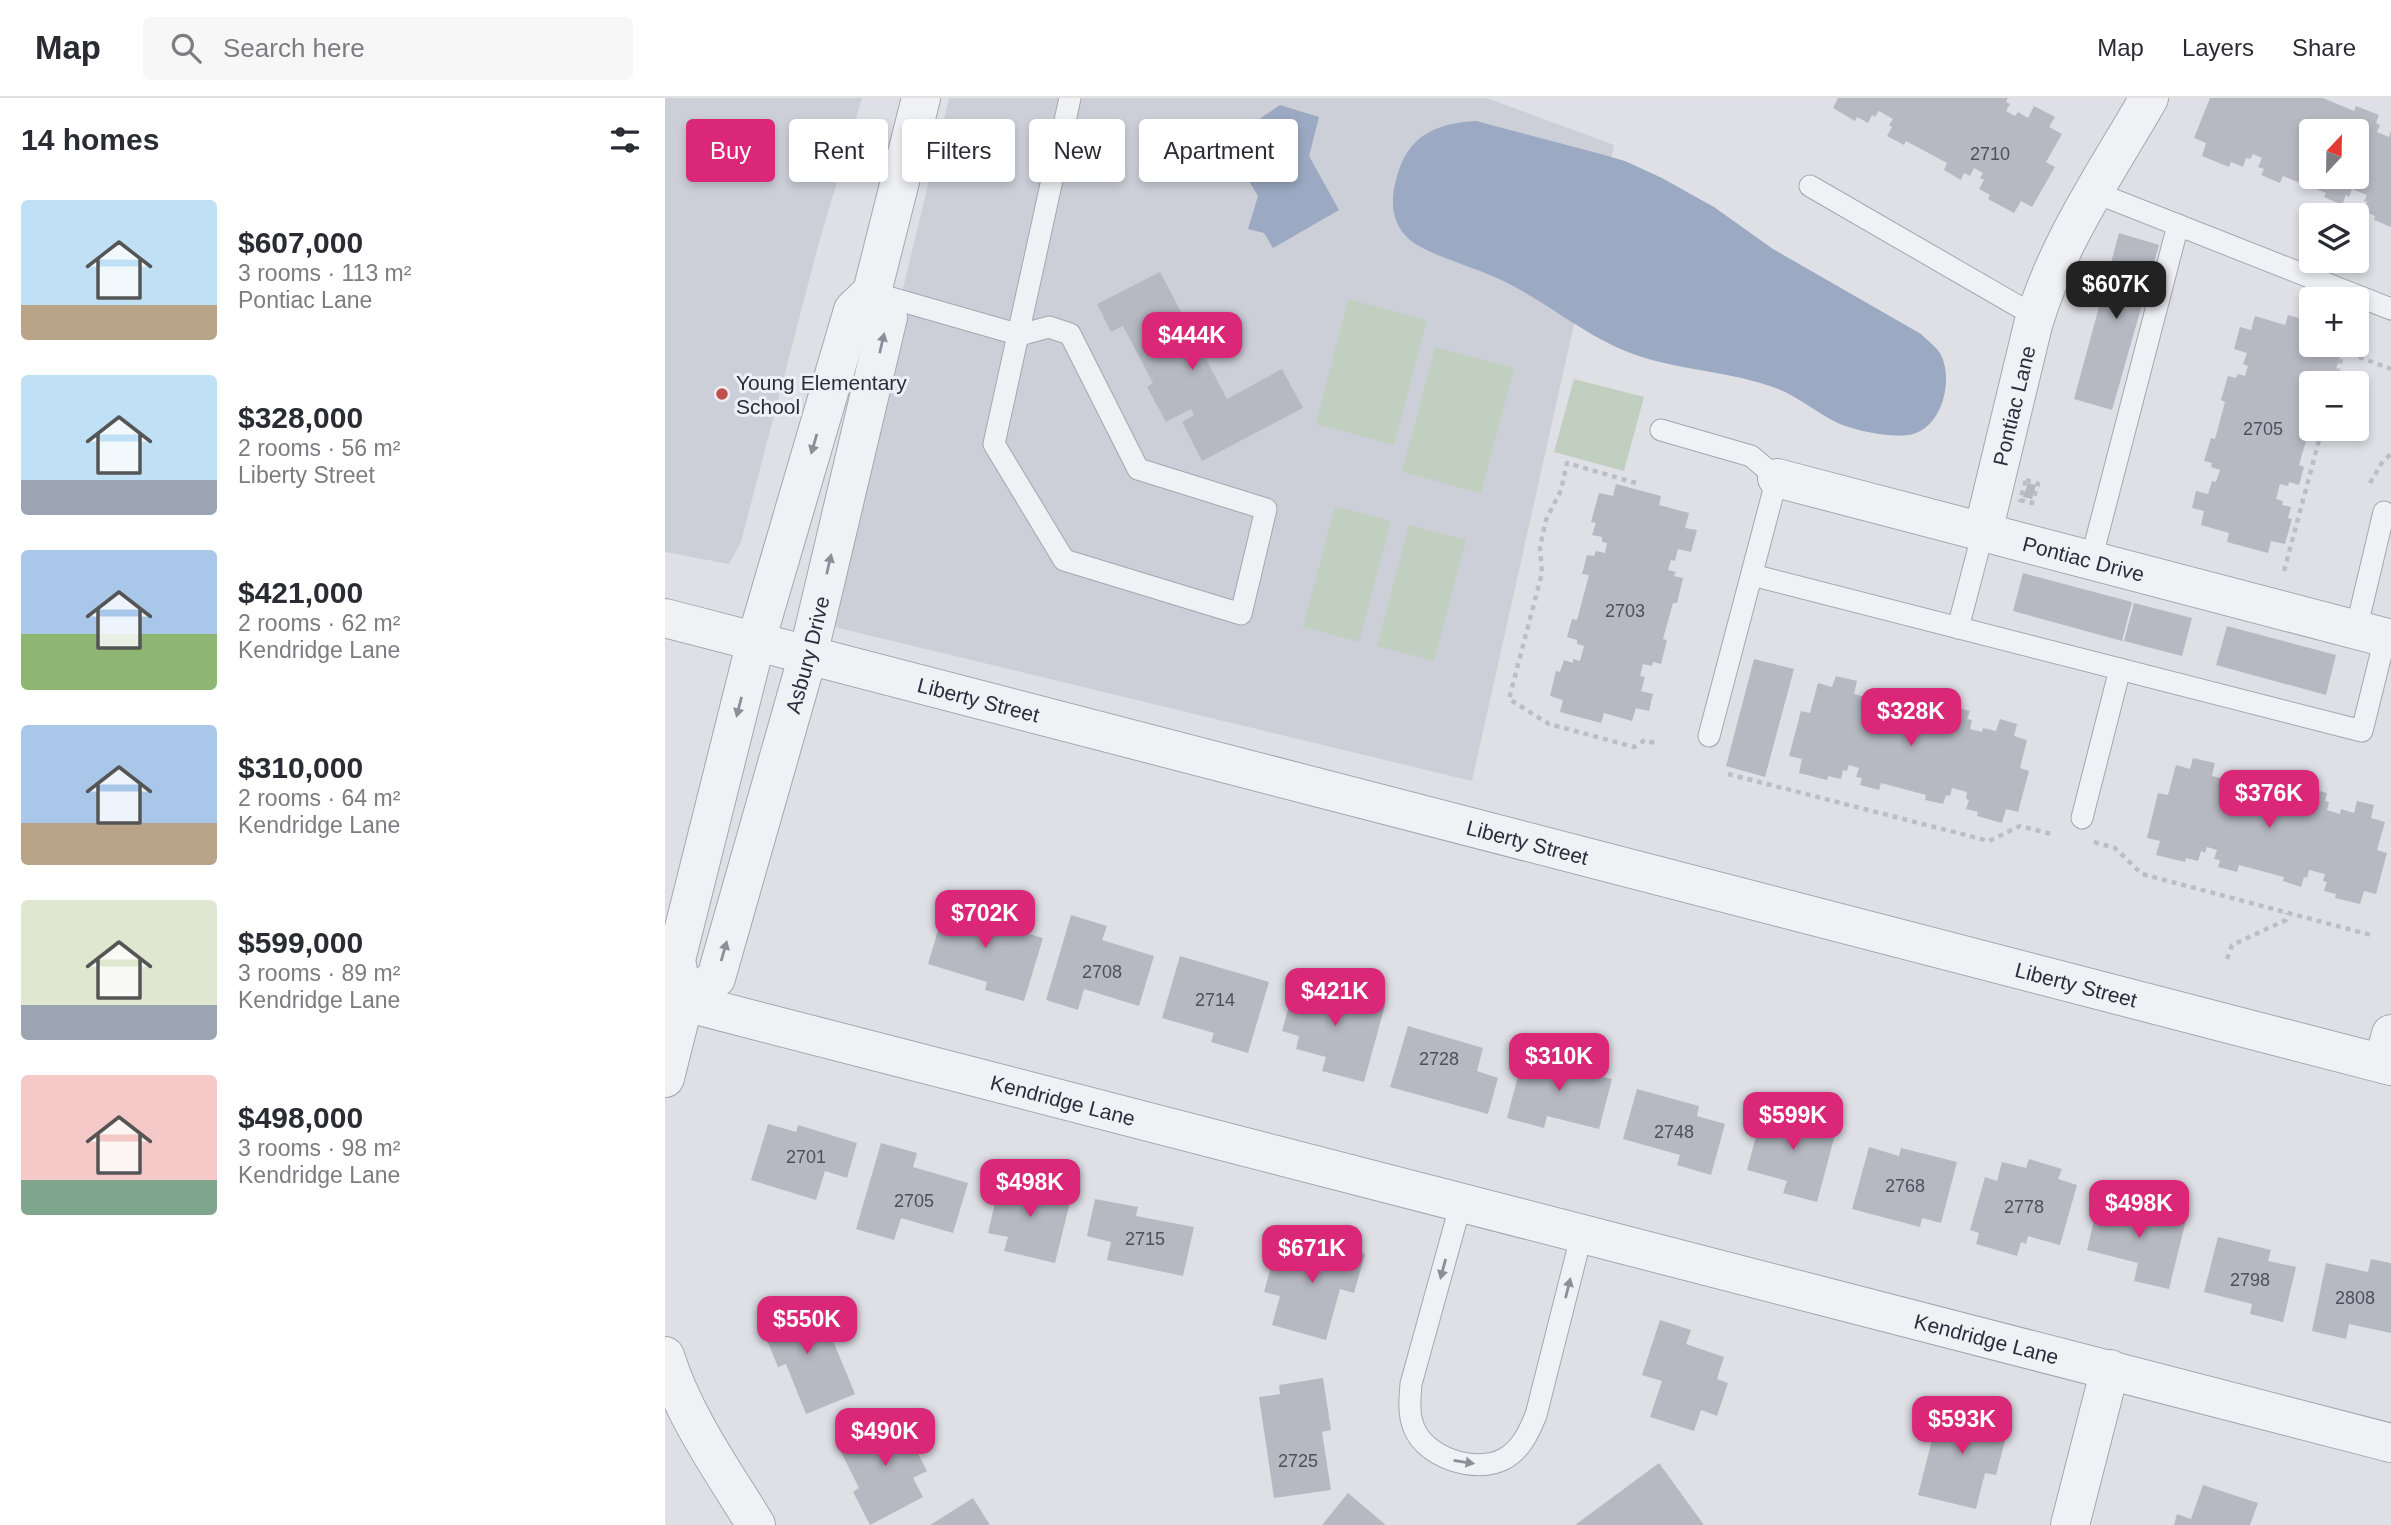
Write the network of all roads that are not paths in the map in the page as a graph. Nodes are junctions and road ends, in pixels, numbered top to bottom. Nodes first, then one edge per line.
1 (921, 98) edge
2 (1070, 98) edge
3 (2150, 98) edge
4 (1810, 186) dead end
5 (2094, 192) junction
6 (2178, 225) junction
7 (872, 292) junction
8 (2391, 309) edge
9 (2035, 316) junction
10 (1020, 335) junction
11 (1661, 430) dead end
12 (1777, 478) junction
13 (2384, 512) dead end
14 (1983, 531) junction
15 (2091, 560) junction
16 (1752, 575) junction
17 (665, 618) edge
18 (1958, 628) junction
19 (2377, 636) edge
20 (756, 641) junction
21 (808, 654) junction
22 (2120, 669) junction
23 (1709, 736) dead end
24 (2082, 818) dead end
25 (674, 1000) edge
26 (2388, 1055) edge
27 (665, 1078) edge
28 (1461, 1203) junction
29 (1583, 1233) junction
30 (665, 1356) edge
31 (2110, 1369) junction
32 (2391, 1443) edge
33 (756, 1525) edge
34 (2070, 1525) edge

1 - 7 street
2 - 10 lane
3 - 5 street, Pontiac Lane
4 - 9 lane
5 - 6 lane
5 - 9 street, Pontiac Lane
6 - 8 lane
6 - 15 lane
7 - 10 lane
7 -> 20 street
21 -> 7 street, Asbury Drive
9 - 14 street, Pontiac Lane
10 - 10 lane
11 - 12 lane
12 - 14 street, Pontiac Drive
12 - 16 lane
13 - 19 lane
14 - 15 street, Pontiac Drive
14 - 18 lane
15 - 19 street, Pontiac Drive
16 - 18 lane
16 - 23 lane
17 - 20 street, Liberty Street
18 - 22 lane
19 - 22 lane
20 - 21 street, Liberty Street
20 -> 25 street
25 -> 21 street, Asbury Drive
21 - 26 street, Liberty Street
22 - 24 lane
25 - 27 street
25 - 28 street, Kendridge Lane
28 - 29 street, Kendridge Lane
28 -> 29 lane
29 - 31 street, Kendridge Lane
30 - 33 street
31 - 32 street, Kendridge Lane
31 - 34 street

